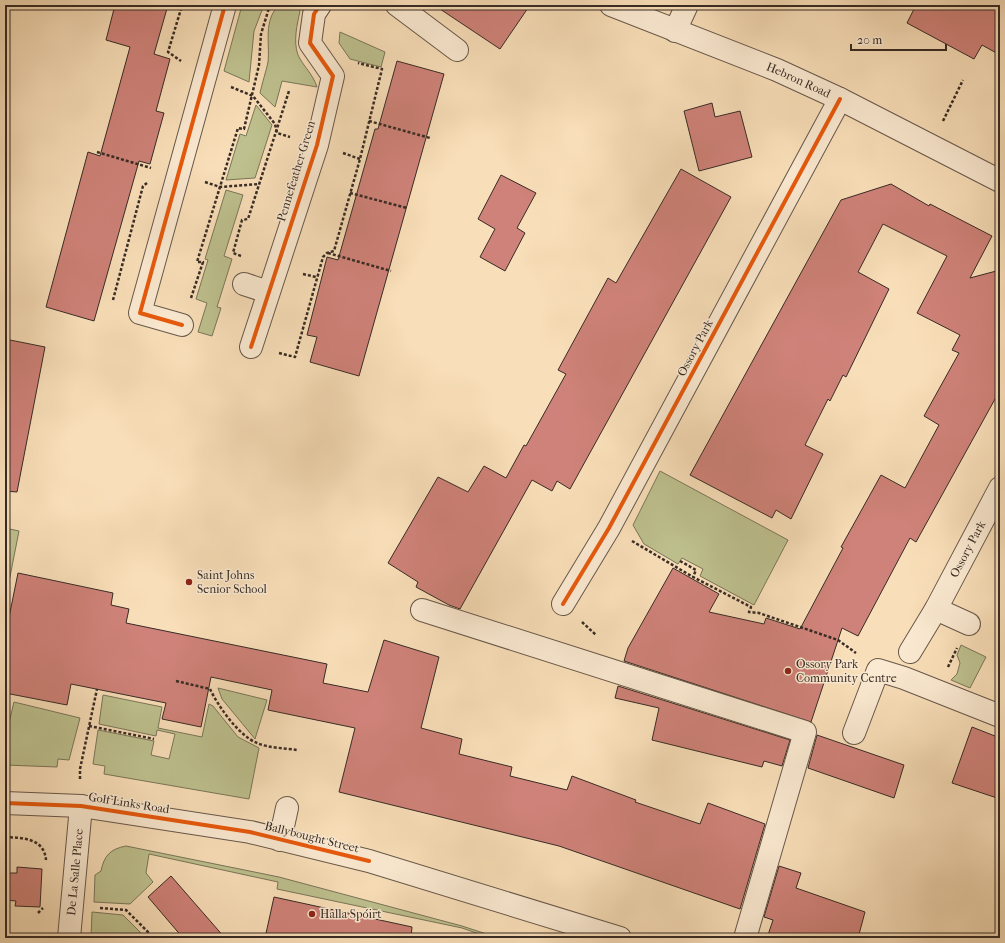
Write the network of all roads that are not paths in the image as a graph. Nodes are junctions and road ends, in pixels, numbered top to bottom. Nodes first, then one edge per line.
1 (225, 5) edge
2 (320, 5) edge
3 (397, 5) edge
4 (611, 5) edge
5 (687, 5) edge
6 (635, 10) edge
7 (675, 31) junction
8 (457, 50) dead end
9 (840, 99) junction
10 (1000, 181) edge
11 (244, 284) dead end
12 (268, 292) junction
13 (182, 326) road end
14 (251, 347) road end
15 (1000, 488) edge
16 (563, 604) dead end
17 (936, 609) junction
18 (422, 610) dead end
19 (969, 624) dead end
20 (910, 652) dead end
21 (1000, 716) edge
22 (854, 733) dead end
23 (5, 802) edge
24 (81, 806) junction
25 (287, 808) dead end
26 (250, 832) joint
27 (280, 840) junction
28 (69, 938) edge
29 (620, 938) edge
30 (745, 938) edge

1 - 13 street
2 - 12 street, Pennefeather Green
3 - 8 street
4 - 6 street, Hebron Road
5 - 7 street
6 - 7 street, Hebron Road
7 - 9 street, Hebron Road
9 - 10 street, Hebron Road
9 - 16 street, Ossory Park
11 - 12 street
12 - 14 street, Pennefeather Green
15 - 17 street, Ossory Park
17 - 19 street
17 - 20 street, Ossory Park
18 - 30 street
21 - 22 street
23 - 24 street, Golf Links Road
24 - 26 street, Golf Links Road
24 - 28 street, De La Salle Place
25 - 27 street
26 - 27 street, Ballybought Street
27 - 29 street, Ballybought Street

